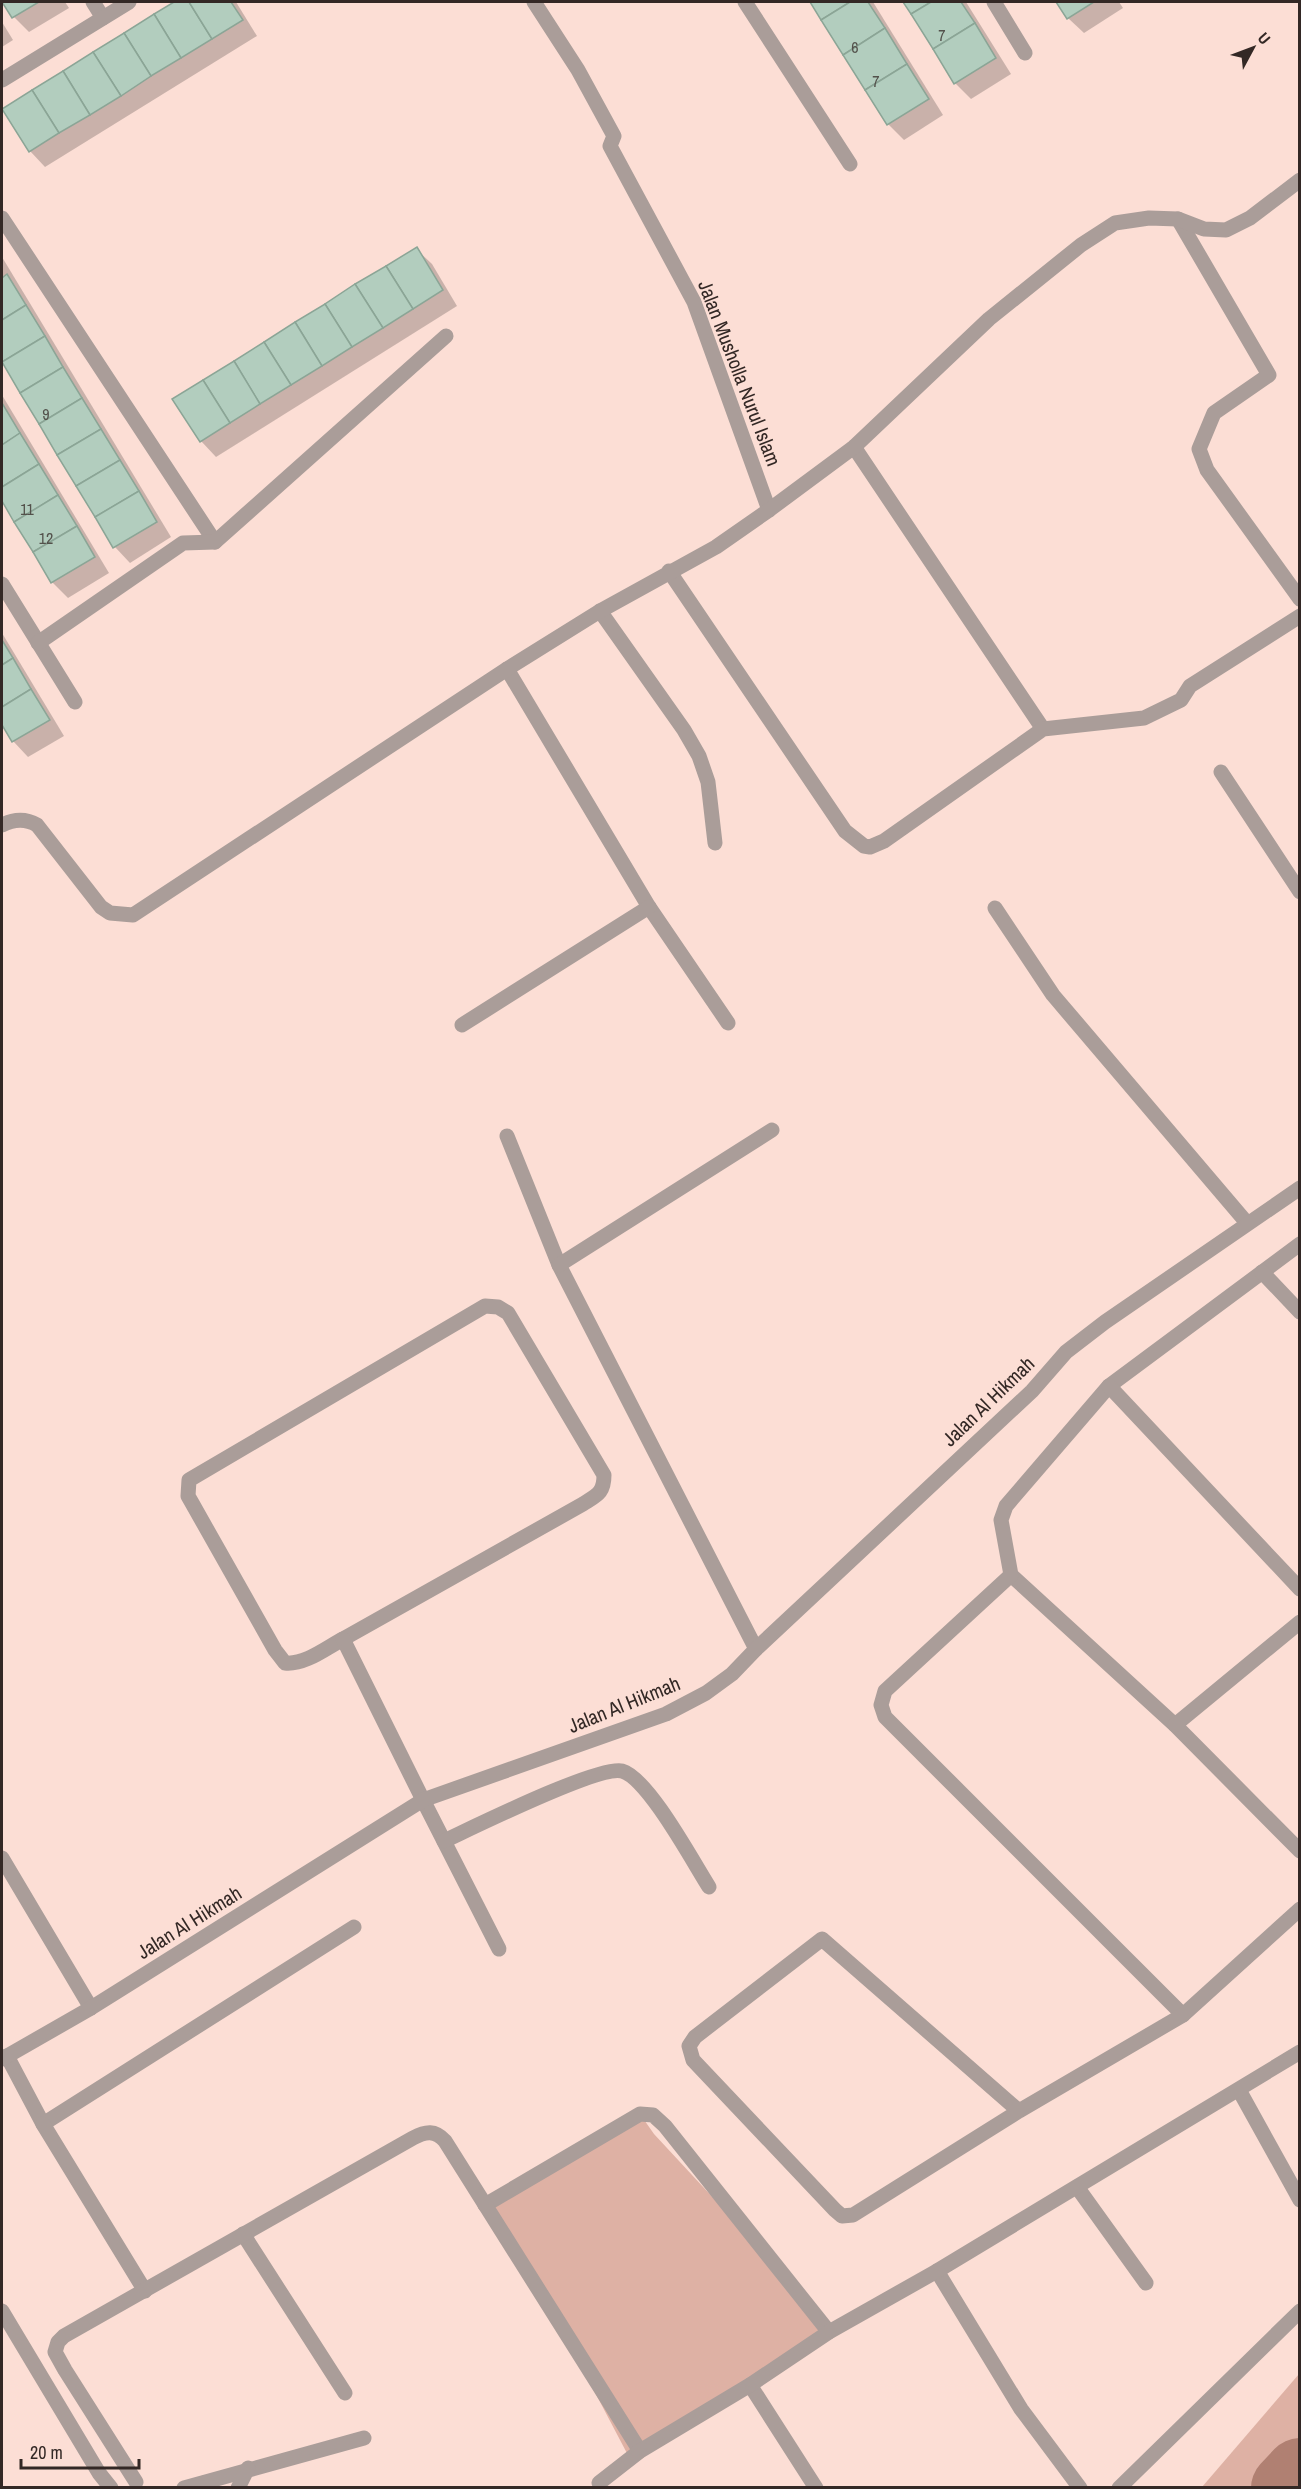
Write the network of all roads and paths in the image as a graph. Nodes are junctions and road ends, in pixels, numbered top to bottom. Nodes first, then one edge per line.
1 (93, 2) edge
2 (129, 2) edge
3 (534, 2) edge
4 (745, 2) edge
5 (994, 2) edge
6 (103, 18) junction
7 (1024, 53) dead end
8 (2, 80) edge
9 (850, 164) dead end
10 (1299, 180) edge
11 (2, 218) edge
12 (1178, 219) junction
13 (446, 336) dead end
14 (854, 447) junction
15 (769, 510) junction
16 (215, 542) junction
17 (669, 571) junction
18 (2, 584) edge
19 (1299, 599) edge
20 (600, 611) junction
21 (1299, 616) edge
22 (38, 643) junction
23 (507, 669) junction
24 (75, 702) dead end
25 (1043, 729) junction
26 (1221, 772) dead end
27 (2, 825) edge
28 (715, 843) dead end
29 (1299, 892) edge
30 (649, 907) junction
31 (995, 908) dead end
32 (728, 1023) dead end
33 (462, 1025) dead end
34 (772, 1130) dead end
35 (507, 1136) dead end
36 (1299, 1188) edge
37 (1247, 1223) junction
38 (1299, 1244) edge
39 (559, 1265) junction
40 (1262, 1272) junction
41 (1299, 1312) edge
42 (1109, 1386) junction
43 (1011, 1575) junction
44 (1299, 1589) edge
45 (1299, 1622) edge
46 (343, 1638) junction
47 (756, 1649) junction
48 (1174, 1725) junction
49 (423, 1800) junction
50 (444, 1841) junction
51 (1299, 1851) edge
52 (2, 1858) edge
53 (709, 1887) dead end
54 (1299, 1909) edge
55 (354, 1926) dead end
56 (499, 1949) dead end
57 (92, 2008) junction
58 (1183, 2015) junction
59 (1299, 2052) edge
60 (4, 2058) edge
61 (1239, 2090) junction
62 (1019, 2111) junction
63 (43, 2124) junction
64 (1077, 2187) junction
65 (1299, 2200) edge
66 (485, 2205) junction
67 (243, 2234) junction
68 (937, 2271) junction
69 (1146, 2283) dead end
70 (145, 2291) junction
71 (2, 2311) edge
72 (1299, 2311) edge
73 (829, 2332) junction
74 (750, 2385) junction
75 (345, 2393) dead end
76 (364, 2438) dead end
77 (640, 2451) junction
78 (248, 2468) junction
79 (136, 2482) dead end
80 (599, 2483) dead end
81 (111, 2487) edge
82 (184, 2487) edge
83 (238, 2487) edge
84 (816, 2487) edge
85 (1080, 2487) edge
86 (1119, 2487) edge

1 - 6 street
2 - 6 street
3 - 15 street, Jalan Musholla Nurul Islam
4 - 9 street
5 - 7 street
6 - 8 street
10 - 12 street
11 - 16 street
12 - 14 street
12 - 19 street
13 - 16 street
14 - 15 street
14 - 25 street
15 - 17 street
16 - 22 street
17 - 20 street
17 - 25 street
18 - 22 street
20 - 23 street
20 - 28 street
21 - 25 street
22 - 24 street
23 - 27 street
23 - 30 street
26 - 29 street
30 - 32 street
30 - 33 street
31 - 37 street
34 - 39 street
35 - 39 street
36 - 37 street, Jalan Al Hikmah
37 - 47 street, Jalan Al Hikmah
38 - 40 street
39 - 47 street
40 - 41 street
40 - 42 street
42 - 43 street
42 - 44 street
43 - 48 street
43 - 58 street
45 - 48 street
46 - 46 street
46 - 49 street
47 - 49 street, Jalan Al Hikmah
48 - 51 street
49 - 50 street
49 - 57 street, Jalan Al Hikmah
50 - 53 street
50 - 56 street
52 - 57 street
54 - 58 street
55 - 63 street
57 - 60 street, Jalan Al Hikmah
58 - 62 street
59 - 61 street
60 - 63 street
61 - 64 street
61 - 65 street
62 - 62 street
63 - 70 street
64 - 68 street
64 - 69 street
66 - 67 street
66 - 73 street
66 - 77 street
67 - 70 street
67 - 75 street
68 - 73 street
68 - 85 street
70 - 79 street
71 - 81 street
72 - 86 street
73 - 74 street
74 - 77 street
74 - 84 street
76 - 78 street
77 - 80 street
78 - 82 street
78 - 83 street

